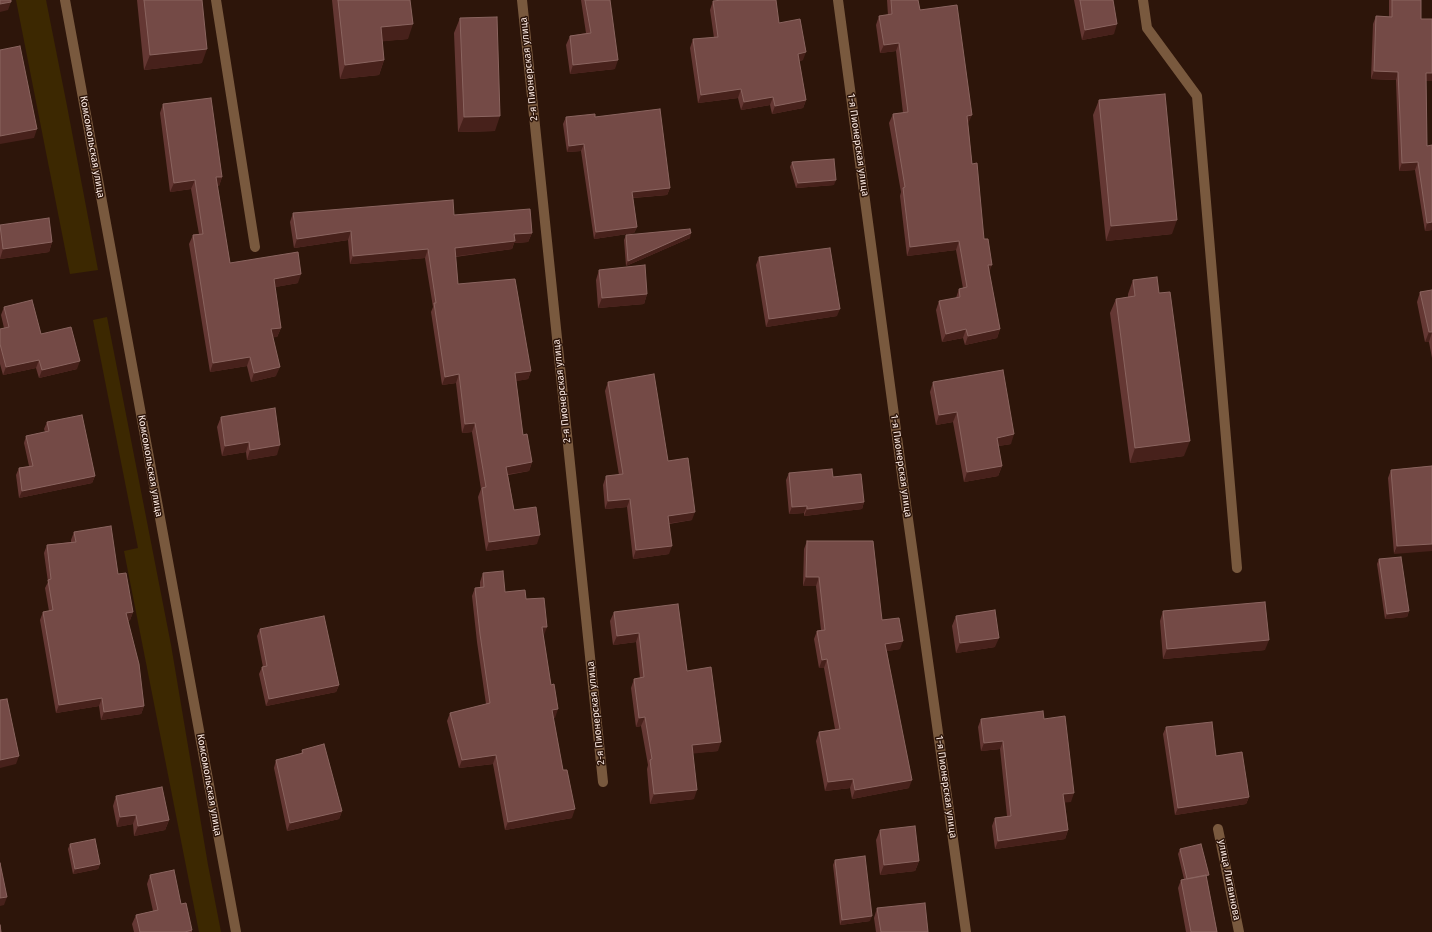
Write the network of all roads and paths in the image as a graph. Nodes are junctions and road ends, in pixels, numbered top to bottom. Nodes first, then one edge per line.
1 (65, 0) edge
2 (216, 0) edge
3 (522, 0) edge
4 (838, 0) edge
5 (1143, 0) edge
6 (255, 247) dead end
7 (1237, 568) dead end
8 (603, 782) dead end
9 (1218, 829) dead end
10 (236, 932) edge
11 (966, 932) edge
12 (1239, 932) edge

1 - 10 street, Комсомольская улица
2 - 6 street
3 - 8 street, 2-я Пионерская улица
4 - 11 street, 1-я Пионерская улица
5 - 7 street
9 - 12 street, улица Литвинова

